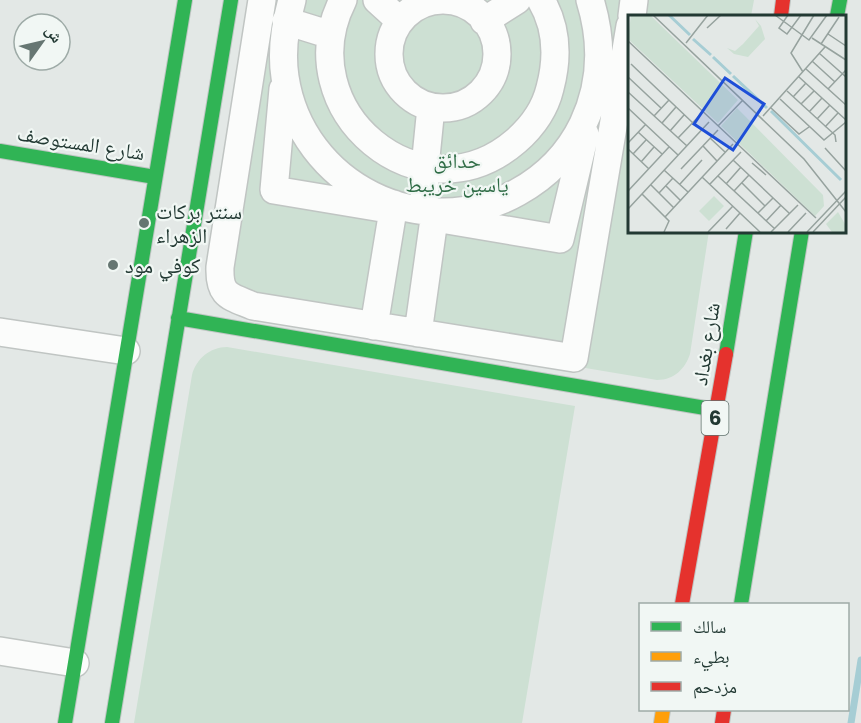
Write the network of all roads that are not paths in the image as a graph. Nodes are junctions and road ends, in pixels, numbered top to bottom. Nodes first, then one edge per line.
1 (184, 0) edge
2 (231, 0) edge
3 (262, 0) edge
4 (343, 0) edge
5 (377, 0) edge
6 (517, 0) edge
7 (541, 0) edge
8 (590, 0) edge
9 (606, 0) edge
10 (634, 0) edge
11 (783, 0) edge
12 (840, 0) edge
13 (289, 10) edge
14 (632, 15) edge
15 (781, 15) edge
16 (837, 15) edge
17 (400, 21) junction
18 (484, 21) junction
19 (331, 35) junction
20 (628, 38) edge
21 (554, 68) junction
22 (284, 76) junction
23 (598, 80) junction
24 (431, 107) junction
25 (0, 151) edge
26 (425, 167) junction
27 (155, 177) junction
28 (393, 207) junction
29 (431, 213) junction
30 (746, 232) edge
31 (802, 232) edge
32 (178, 318) junction
33 (374, 326) junction
34 (0, 332) edge
35 (418, 333) junction
36 (126, 351) junction
37 (717, 410) junction
38 (682, 603) edge
39 (741, 603) edge
40 (0, 651) edge
41 (75, 663) junction
42 (65, 723) edge
43 (112, 723) edge

1 - 27 main road
2 - 32 main road
3 - 33 street
4 - 19 street
5 - 17 street
6 - 18 street
7 - 21 street
8 - 23 street
9 - 23 street
10 - 14 street
11 - 15 main road
12 - 16 main road
13 - 19 street
13 - 22 street
17 - 18 street
17 - 24 street
18 - 24 street
19 - 26 street
20 - 35 street
21 - 23 street
21 - 26 street
22 - 28 street
22 - 28 street
23 - 29 street
23 - 29 street
24 - 26 street
25 - 27 main road, شارع المستوصف
26 - 29 street
27 - 36 main road
28 - 29 street
28 - 33 street
29 - 35 street
30 - 37 main road, شارع بغداد / 6
31 - 39 main road
32 - 37 main road
32 - 43 main road
33 - 35 street
34 - 36 street
36 - 41 main road
37 - 38 main road, شارع بغداد / 6
40 - 41 street
41 - 42 main road

